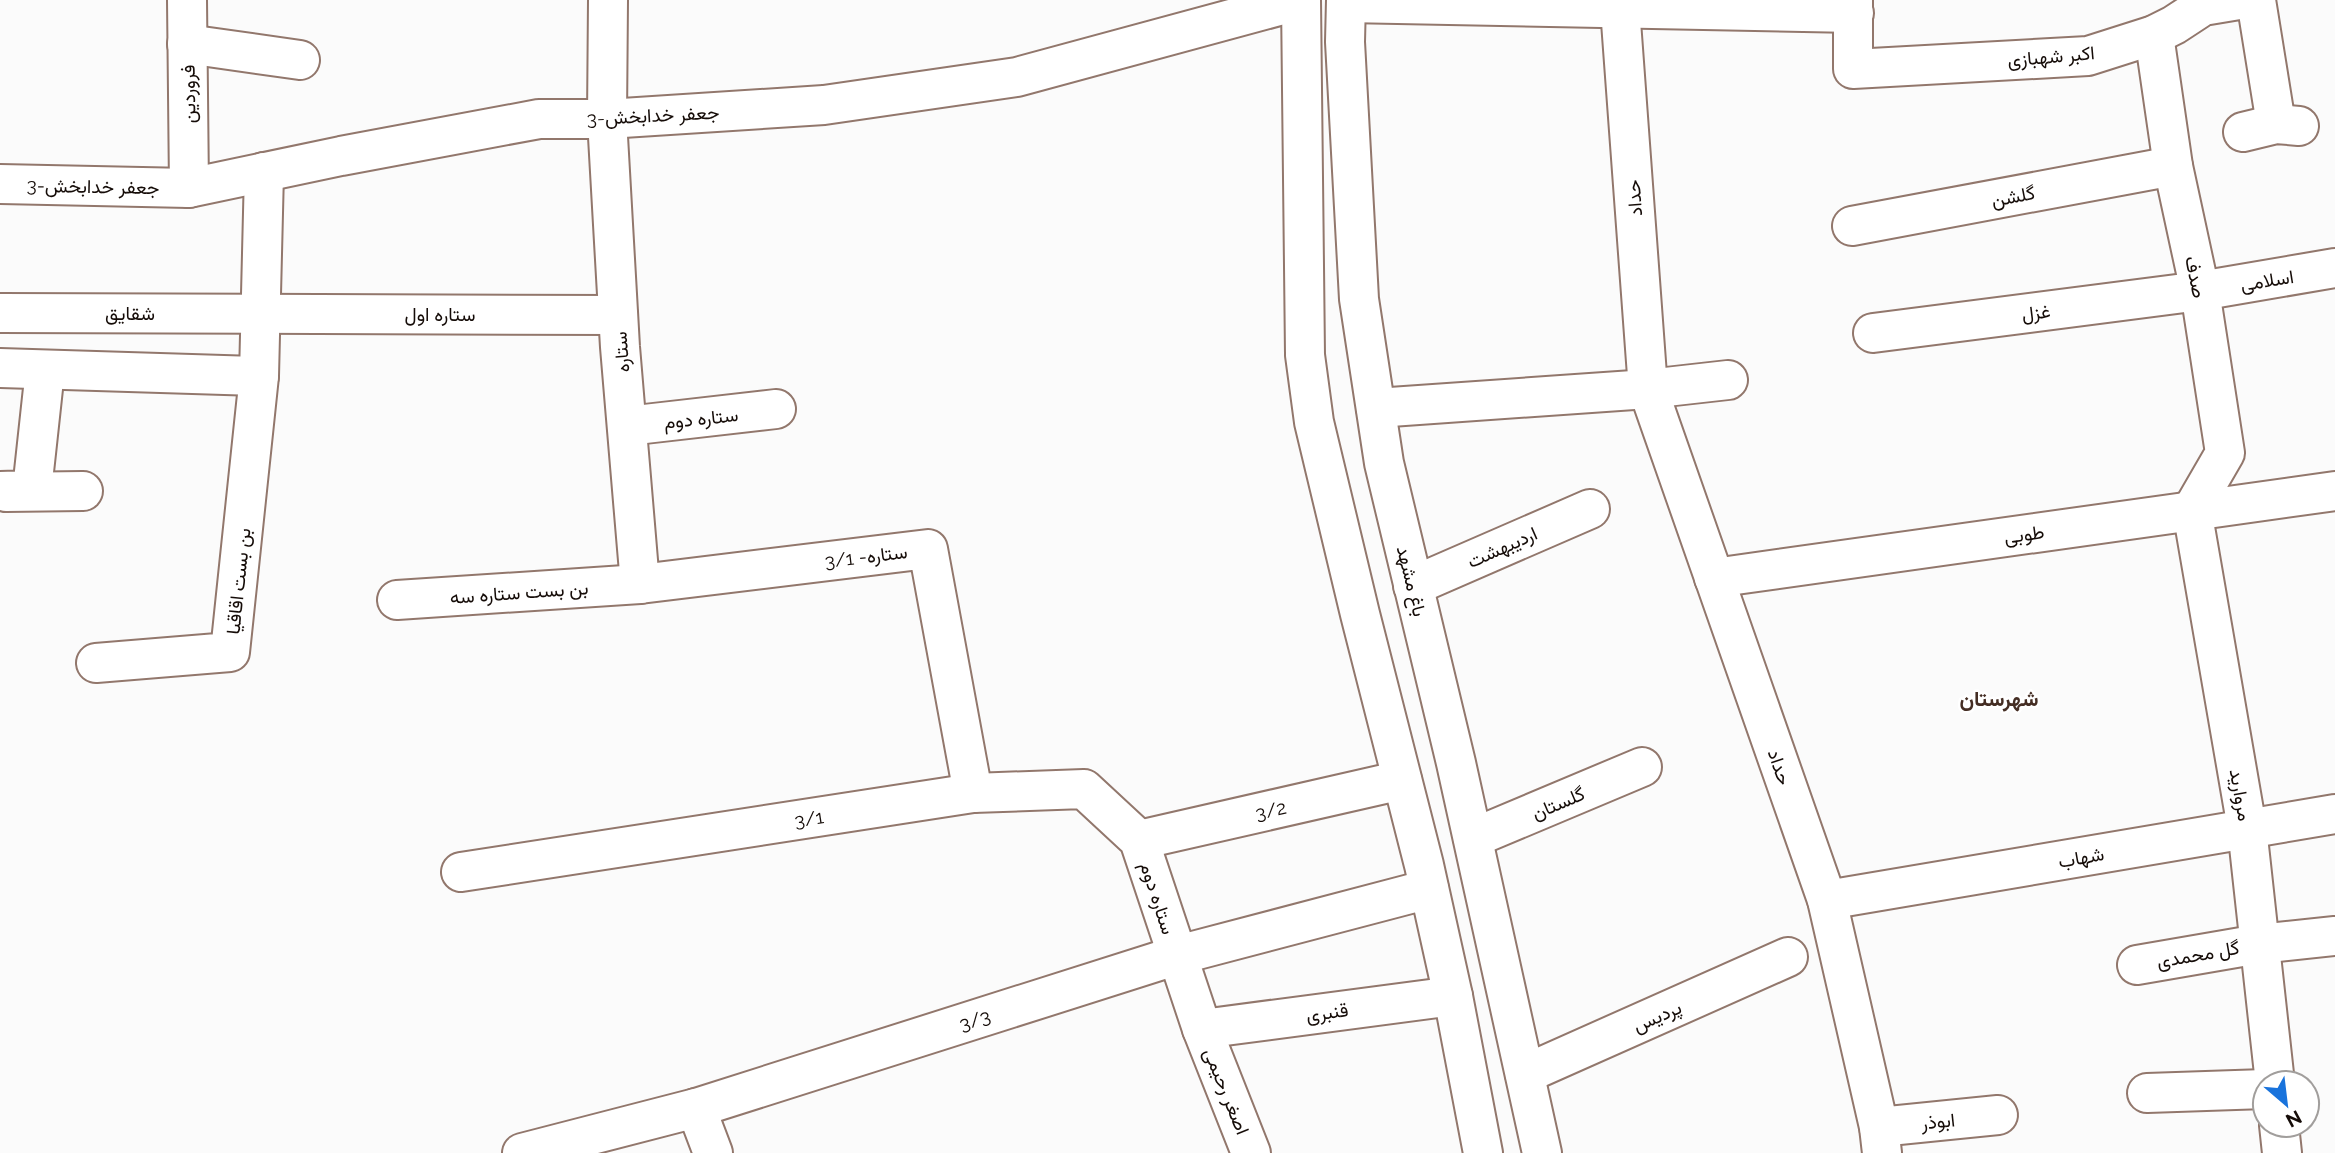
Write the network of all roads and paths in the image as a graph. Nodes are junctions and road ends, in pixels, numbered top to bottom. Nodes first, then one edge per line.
1 (187, 0) edge
2 (608, 0) edge
3 (1301, 0) edge
4 (2256, 0) edge
5 (1346, 2) edge
6 (2215, 2) edge
7 (1628, 5) edge
8 (1854, 7) edge
9 (2154, 35) junction
10 (187, 44) junction
11 (300, 60) dead end
12 (607, 120) junction
13 (2272, 127) dead end
14 (2173, 166) junction
15 (264, 172) junction
16 (0, 184) edge
17 (189, 188) junction
18 (1852, 226) dead end
19 (2335, 268) edge
20 (2200, 291) junction
21 (0, 313) edge
22 (261, 313) junction
23 (618, 316) junction
24 (1873, 333) dead end
25 (0, 368) edge
26 (45, 370) junction
27 (259, 376) junction
28 (1728, 380) dead end
29 (1648, 389) junction
30 (1376, 408) junction
31 (776, 410) dead end
32 (627, 426) junction
33 (83, 491) dead end
34 (2335, 491) edge
35 (0, 492) edge
36 (1590, 509) dead end
37 (2192, 510) junction
38 (1399, 530) junction
39 (1345, 551) junction
40 (1714, 578) junction
41 (640, 584) junction
42 (1413, 586) junction
43 (397, 600) dead end
44 (1428, 644) junction
45 (1372, 661) junction
46 (96, 663) dead end
47 (1642, 767) dead end
48 (1402, 780) junction
49 (973, 793) junction
50 (2335, 814) edge
51 (2247, 828) junction
52 (1473, 838) junction
53 (1139, 840) junction
54 (461, 872) dead end
55 (1429, 889) junction
56 (1827, 900) junction
57 (2335, 936) edge
58 (2259, 944) junction
59 (1178, 955) junction
60 (1788, 957) dead end
61 (2137, 965) dead end
62 (1453, 996) junction
63 (1202, 1029) junction
64 (2273, 1069) edge
65 (1525, 1074) junction
66 (2251, 1089) edge
67 (2147, 1093) dead end
68 (696, 1108) junction
69 (1997, 1115) dead end
70 (1880, 1140) edge
71 (522, 1153) edge
72 (713, 1153) edge
73 (1251, 1153) edge
74 (1483, 1153) edge
75 (1542, 1153) edge

1 - 10 street, فروردین
2 - 12 street, ستاره
3 - 12 street, جعفر خدابخش-3
3 - 39 street
4 - 13 street
5 - 7 street
5 - 30 street, باغ مشهد
6 - 9 street, اکبر شهبازی
7 - 8 street
7 - 29 street, حداد
8 - 9 street, اکبر شهبازی
9 - 14 street, صدف
10 - 11 street
10 - 17 street, فروردین
12 - 15 street, جعفر خدابخش-3
12 - 23 street, ستاره
14 - 18 street, گلشن
14 - 20 street, صدف
15 - 17 street, جعفر خدابخش-3
15 - 22 street
16 - 17 street, جعفر خدابخش-3
19 - 20 street, اسلامی
20 - 24 street, غزل
20 - 37 street, صدف
21 - 22 street, شقایق
22 - 23 street, ستاره اول
22 - 27 street
23 - 32 street, ستاره
25 - 26 street
26 - 27 street
26 - 35 street
27 - 46 street, بن بست اقاقیا
28 - 29 street
29 - 30 street
29 - 40 street, حداد
30 - 38 street, باغ مشهد
31 - 32 street, ستاره دوم
32 - 41 street, ستاره
33 - 35 street
34 - 37 street, طوبی
36 - 42 street, اردیبهشت
37 - 40 street, طوبی
37 - 51 street, مروارید
38 - 39 street
38 - 42 street, باغ مشهد
39 - 45 street
40 - 56 street, حداد
41 - 43 street, بن بست ستاره سه
41 - 49 street, ستاره- 3/1
42 - 44 street, باغ مشهد
44 - 45 street
44 - 52 street, باغ مشهد
45 - 48 street
47 - 52 street, گلستان
48 - 53 street, 3/2
48 - 55 street
49 - 53 street, 3/1
49 - 54 street, 3/1
50 - 51 street, شهاب
51 - 56 street, شهاب
51 - 58 street, مروارید
52 - 65 street, باغ مشهد
53 - 59 street, ستاره دوم
55 - 59 street, 3/3
55 - 62 street
56 - 70 street, حداد
57 - 58 street, گل محمدی
58 - 61 street, گل محمدی
58 - 64 street, مروارید
59 - 63 street, ستاره دوم
59 - 68 street, 3/3
60 - 65 street, پردیس
62 - 63 street, قنبری
62 - 74 street
63 - 73 street, اصغر رحیمی
65 - 75 street, باغ مشهد
66 - 67 street
68 - 71 street, 3/3
68 - 72 street
69 - 70 street, ابوذر

